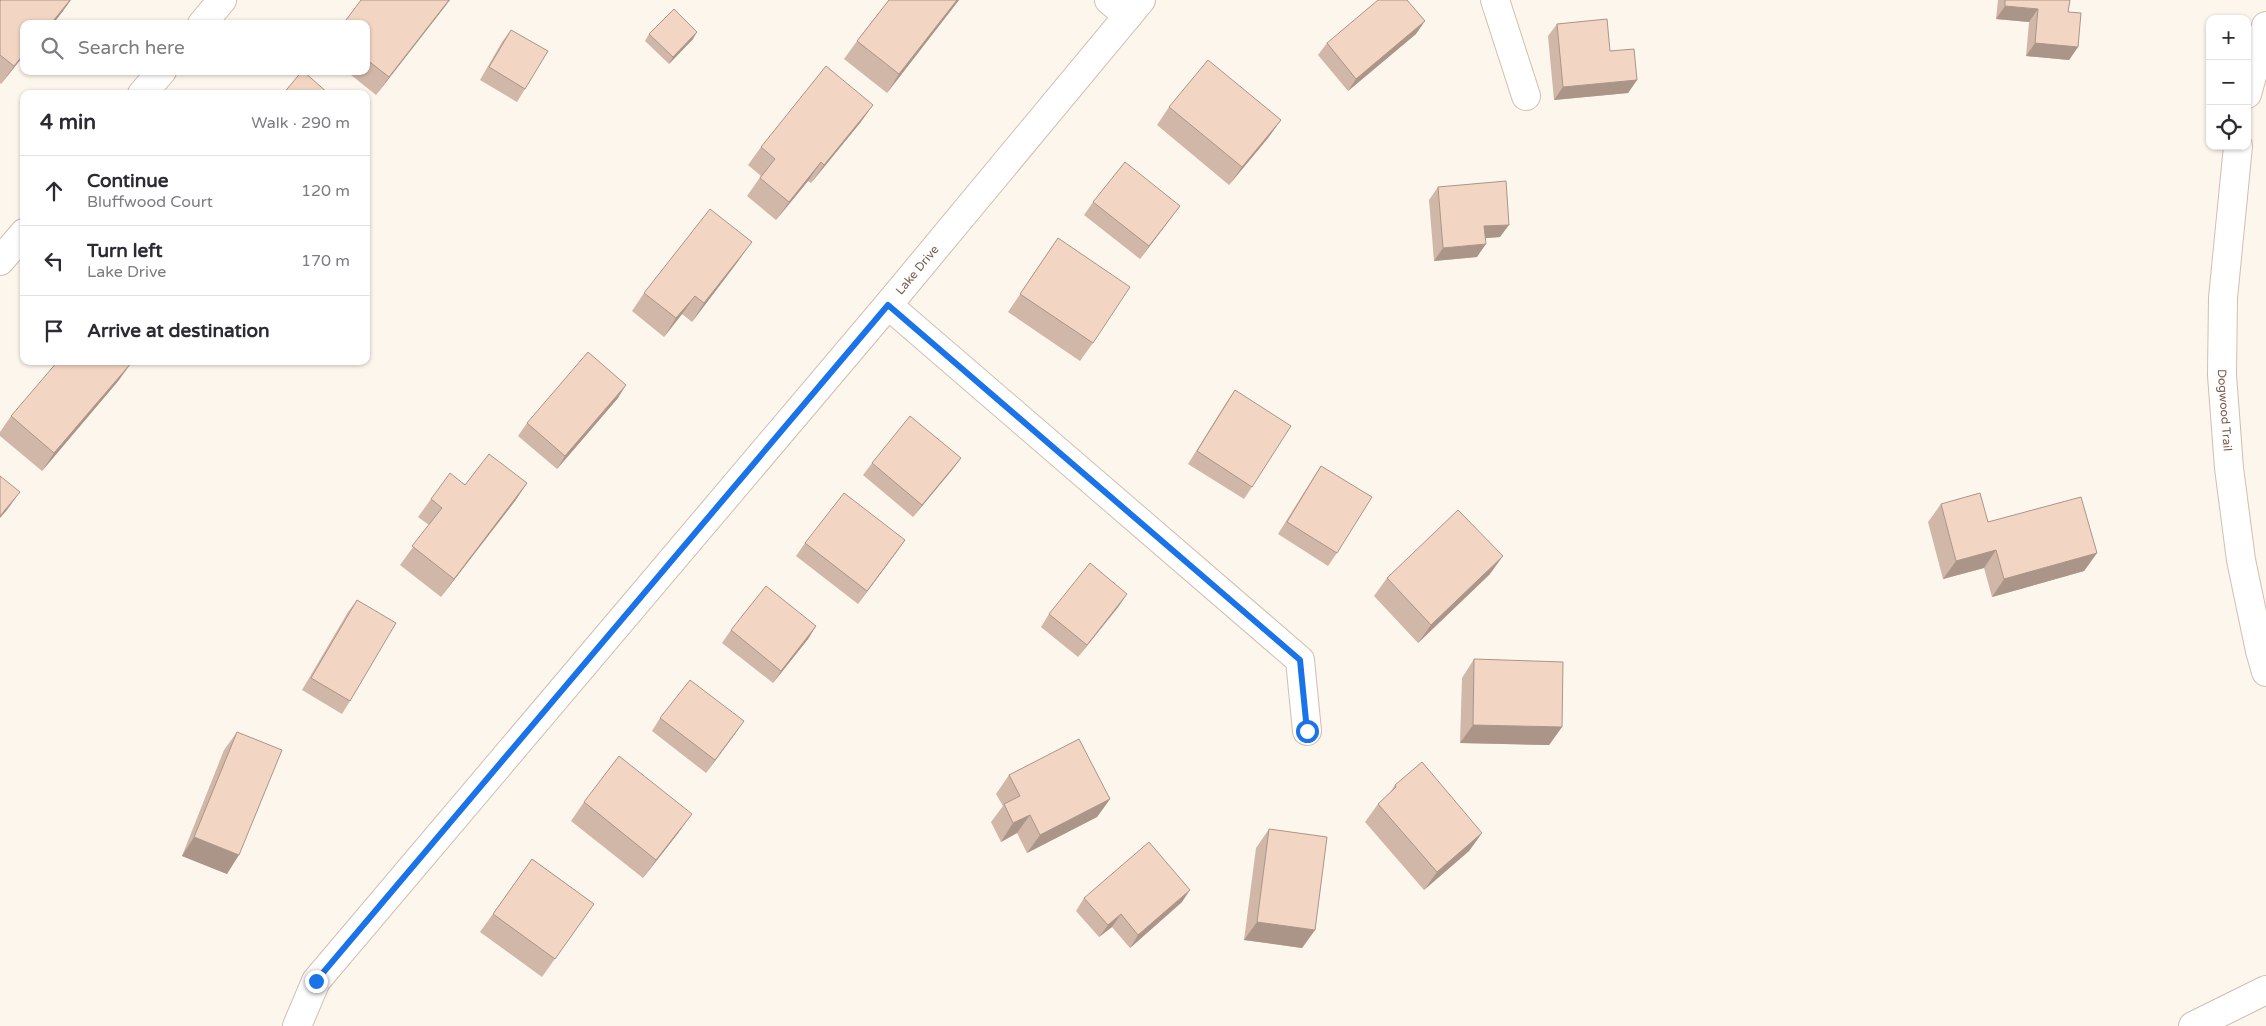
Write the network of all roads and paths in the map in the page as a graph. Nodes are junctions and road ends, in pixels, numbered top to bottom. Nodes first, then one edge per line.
1 (222, 0) edge
2 (1495, 0) edge
3 (1126, 5) edge
4 (205, 20) edge
5 (2266, 26) edge
6 (159, 75) edge
7 (2251, 80) edge
8 (145, 90) edge
9 (1526, 96) dead end
10 (2238, 150) edge
11 (20, 238) edge
12 (0, 261) edge
13 (888, 305) junction
14 (2266, 672) edge
15 (1307, 731) dead end
16 (2266, 990) edge
17 (297, 1026) edge
18 (2193, 1026) edge

1 - 4 street
2 - 9 street
3 - 13 street, Lake Drive
5 - 7 street
6 - 8 street
10 - 14 street, Dogwood Trail
11 - 12 street
13 - 15 street
13 - 17 street, Lake Drive
16 - 18 street

